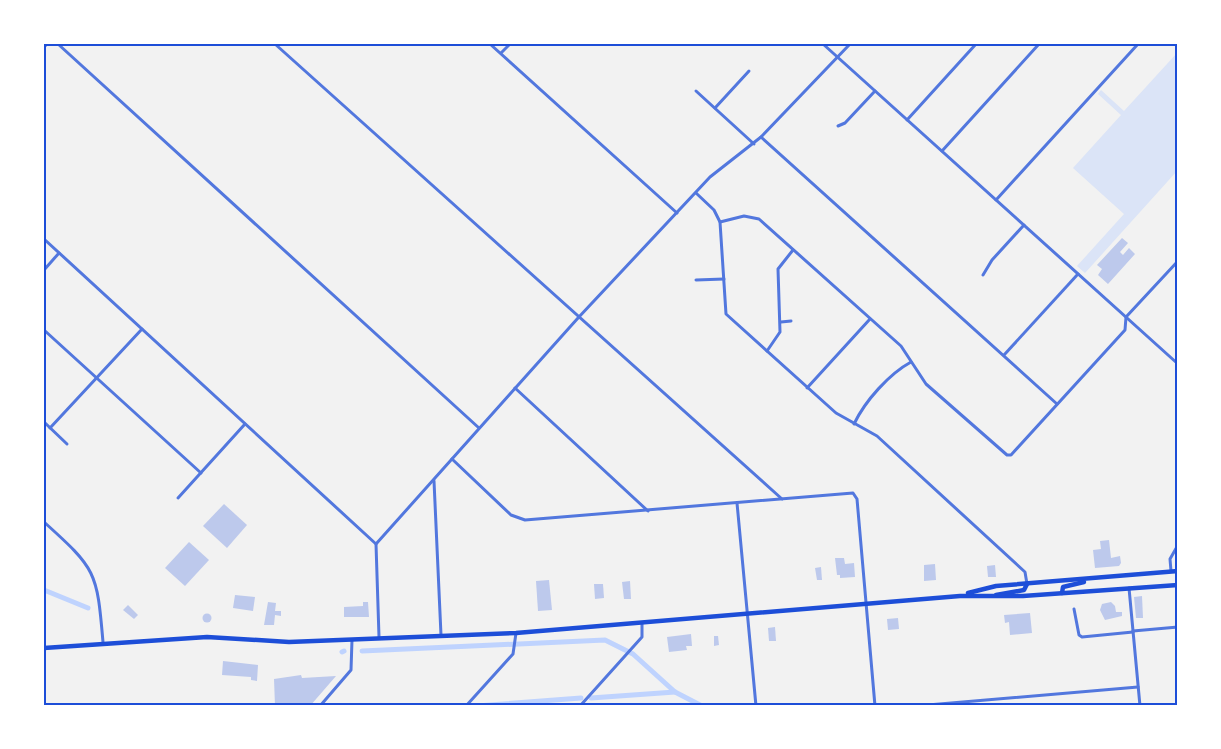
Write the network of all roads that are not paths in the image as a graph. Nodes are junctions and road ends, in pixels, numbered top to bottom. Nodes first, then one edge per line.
1 (47, 44) edge
2 (58, 44) edge
3 (275, 44) edge
4 (490, 44) edge
5 (510, 44) edge
6 (823, 44) edge
7 (850, 44) edge
8 (976, 44) edge
9 (1039, 44) edge
10 (1138, 44) edge
11 (44, 47) edge
12 (501, 53) junction
13 (838, 57) junction
14 (749, 71) dead end
15 (696, 91) dead end
16 (875, 91) junction
17 (715, 108) junction
18 (908, 120) junction
19 (838, 126) dead end
20 (761, 137) junction
21 (754, 144) junction
22 (942, 152) junction
23 (696, 193) junction
24 (996, 200) junction
25 (676, 213) junction
26 (720, 222) junction
27 (1024, 225) junction
28 (44, 239) edge
29 (793, 250) junction
30 (59, 253) junction
31 (1178, 261) edge
32 (44, 270) edge
33 (1078, 274) junction
34 (983, 275) dead end
35 (724, 279) junction
36 (696, 280) dead end
37 (1126, 317) junction
38 (578, 318) junction
39 (870, 319) junction
40 (791, 321) dead end
41 (781, 322) junction
42 (142, 329) junction
43 (44, 330) edge
44 (766, 351) junction
45 (1004, 355) junction
46 (911, 362) junction
47 (1178, 364) edge
48 (96, 379) junction
49 (514, 388) junction
50 (807, 388) junction
51 (1057, 404) junction
52 (44, 422) edge
53 (245, 424) junction
54 (854, 424) junction
55 (51, 428) junction
56 (479, 428) junction
57 (68, 444) dead end
58 (452, 459) junction
59 (201, 473) junction
60 (434, 479) junction
61 (178, 498) dead end
62 (782, 499) junction
63 (737, 503) junction
64 (648, 511) junction
65 (44, 522) edge
66 (376, 544) junction
67 (1178, 545) edge
68 (1178, 571) edge
69 (1171, 572) junction
70 (1086, 580) junction
71 (1027, 584) junction
72 (1178, 585) edge
73 (1129, 588) junction
74 (1062, 593) junction
75 (960, 596) junction
76 (994, 596) junction
77 (866, 604) junction
78 (1074, 609) dead end
79 (748, 615) junction
80 (642, 624) junction
81 (1178, 627) edge
82 (1133, 631) junction
83 (516, 633) junction
84 (441, 635) junction
85 (380, 638) junction
86 (352, 640) junction
87 (103, 642) junction
88 (44, 648) edge
89 (1138, 687) junction
90 (320, 705) edge
91 (466, 705) edge
92 (580, 705) edge
93 (756, 705) edge
94 (875, 705) edge
95 (916, 705) edge
96 (1140, 705) edge

1 - 11 street
2 - 56 street
3 - 38 street
4 - 12 street
5 - 12 street
6 - 13 street
7 - 13 street
8 - 18 street
9 - 22 street
10 - 24 street
12 - 25 street
13 - 16 street
13 - 20 street
14 - 17 street
15 - 17 street
16 - 18 street
16 - 19 street
17 - 21 street
18 - 22 street
20 - 21 street
20 - 45 street
21 - 23 street
22 - 24 street
23 - 25 street
23 - 26 street
24 - 27 street
25 - 38 street
26 - 29 street
26 - 35 street
27 - 33 street
27 - 34 street
28 - 30 street
29 - 39 street
29 - 41 street
30 - 32 street
30 - 42 street
31 - 37 street
33 - 37 street
33 - 45 street
35 - 36 street
35 - 44 street
37 - 47 street
37 - 51 street
38 - 49 street
38 - 62 street
39 - 46 street
39 - 50 street
40 - 41 street
41 - 44 street
42 - 48 street
42 - 53 street
43 - 48 street
44 - 50 street
45 - 51 street
46 - 51 street
46 - 54 street
48 - 55 street
48 - 59 street
49 - 56 street
49 - 64 street
50 - 54 street
52 - 55 street
53 - 59 street
53 - 66 street
54 - 71 street
55 - 57 street
56 - 58 street
58 - 60 street
58 - 64 street
59 - 61 street
60 - 66 street
60 - 84 street
62 - 63 street
62 - 77 street
63 - 64 street
63 - 79 street
65 - 87 street
66 - 85 street
67 - 69 street
68 - 69 main road
69 - 70 main road
70 - 71 main road
70 - 74 main road
71 - 75 main road
71 - 76 main road
72 - 73 main road
73 - 74 main road
73 - 82 street
74 - 76 main road
75 - 76 main road
75 - 77 main road
77 - 79 main road
77 - 94 street
78 - 82 street
79 - 80 main road
79 - 93 street
80 - 83 main road
80 - 92 street
81 - 82 street
82 - 89 street
83 - 84 main road
83 - 91 street
84 - 85 main road
85 - 86 main road
86 - 87 main road
86 - 90 street
87 - 88 main road
89 - 95 street
89 - 96 street

